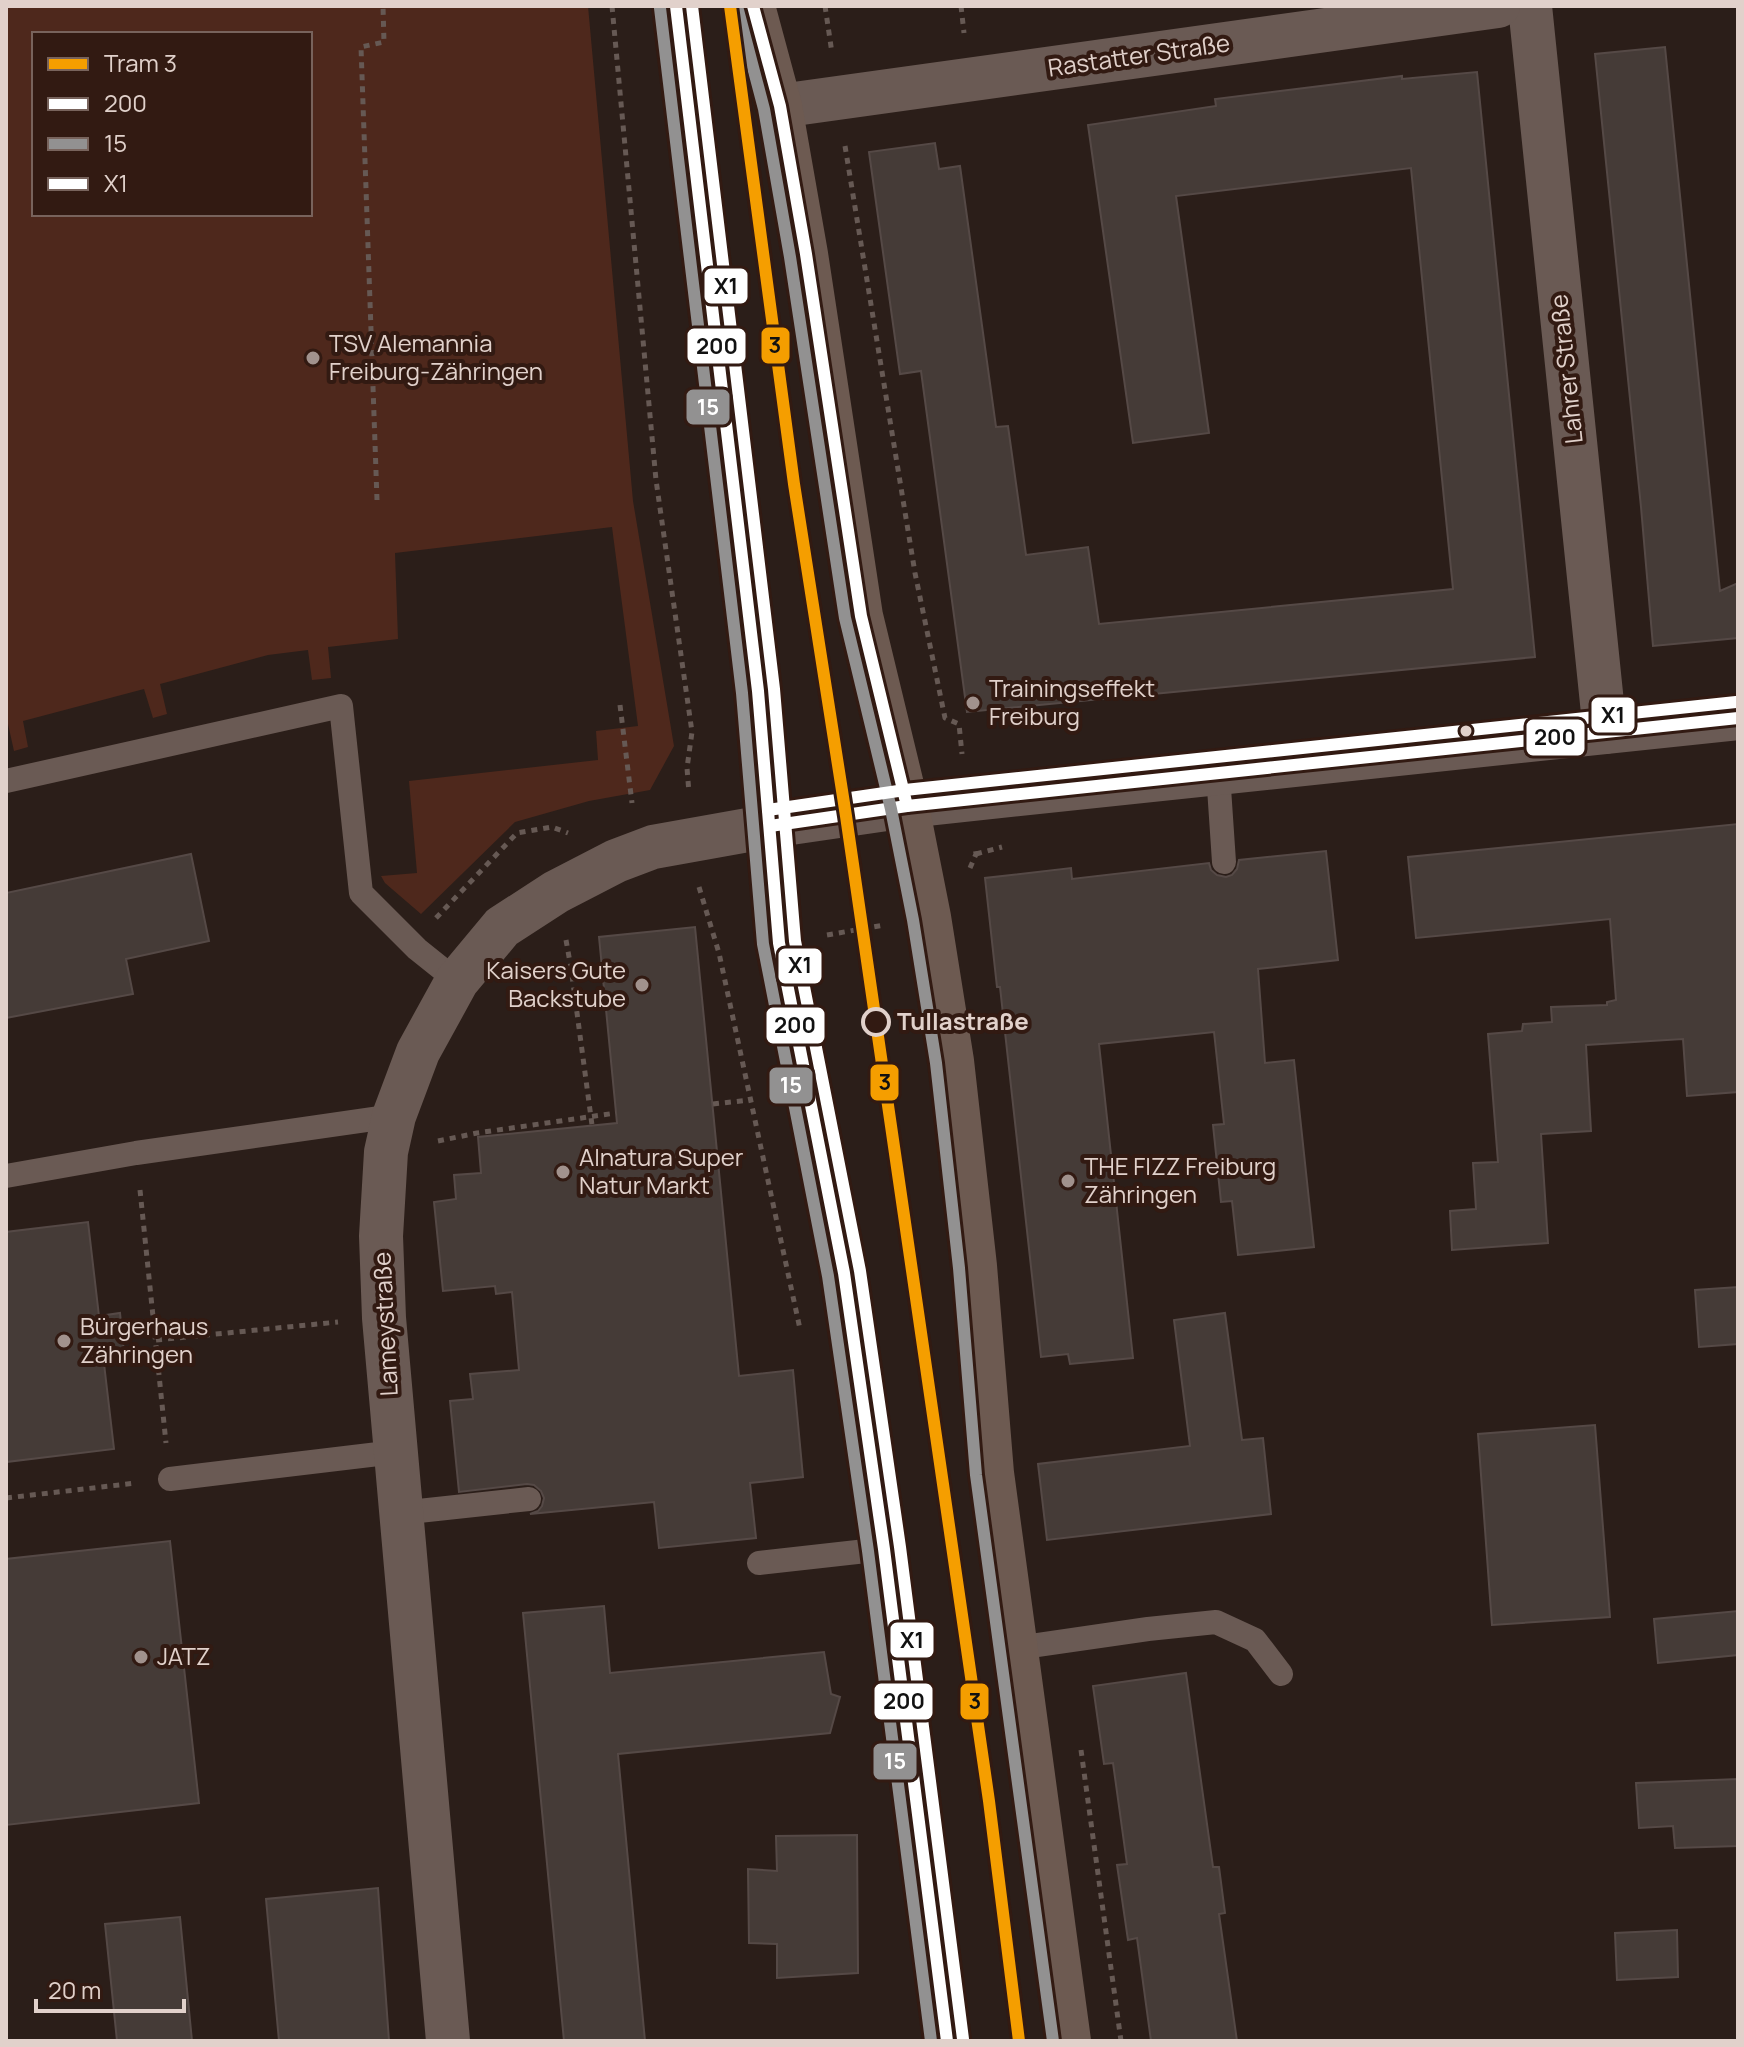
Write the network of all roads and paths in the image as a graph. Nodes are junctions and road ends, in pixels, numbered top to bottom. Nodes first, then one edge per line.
1 (383, 6) edge
2 (612, 6) edge
3 (676, 6) edge
4 (753, 6) edge
5 (1498, 6) edge
6 (1530, 6) edge
7 (780, 106) junction
8 (847, 154) dead end
9 (377, 500) dead end
10 (620, 705) dead end
11 (1738, 718) edge
12 (1605, 732) junction
13 (1218, 773) junction
14 (6, 781) edge
15 (968, 801) junction
16 (907, 806) junction
17 (770, 826) junction
18 (693, 841) junction
19 (638, 853) junction
20 (1224, 862) dead end
21 (967, 875) dead end
22 (929, 917) junction
23 (779, 943) junction
24 (571, 968) dead end
25 (457, 981) junction
26 (750, 1100) dead end
27 (713, 1104) dead end
28 (616, 1113) dead end
29 (394, 1116) junction
30 (592, 1117) junction
31 (592, 1125) dead end
32 (463, 1135) dead end
33 (136, 1153) junction
34 (6, 1176) edge
35 (384, 1318) junction
36 (154, 1326) junction
37 (122, 1330) dead end
38 (156, 1340) junction
39 (395, 1452) junction
40 (170, 1479) junction
41 (6, 1498) edge
42 (529, 1499) dead end
43 (400, 1513) junction
44 (884, 1549) junction
45 (759, 1563) dead end
46 (1016, 1648) junction
47 (1281, 1674) dead end
48 (448, 2041) edge
49 (947, 2041) edge
50 (1069, 2041) edge

1 - 9 path
2 - 18 path
3 - 17 main road
4 - 7 main road
5 - 7 street, Rastatter Straße
6 - 12 street, Lahrer Straße
7 - 16 main road
8 - 15 path
10 - 19 path
11 - 12 street
12 - 13 street
13 - 15 street
13 - 20 lane
14 - 25 lane
15 - 16 street
15 - 21 path
16 - 17 street
16 - 22 main road
17 - 18 street, Lameystraße
17 - 23 main road
18 - 19 street, Lameystraße
18 - 23 path
19 - 25 street, Lameystraße
22 - 23 path
22 - 46 main road
23 - 44 main road
24 - 30 path
25 - 29 street, Lameystraße
26 - 27 path
28 - 30 path
29 - 33 lane
29 - 35 street, Lameystraße
30 - 31 path
30 - 32 path
33 - 34 lane
33 - 36 path
35 - 38 path
35 - 39 street, Lameystraße
36 - 37 path
36 - 38 path
38 - 40 path
39 - 40 lane
39 - 43 street, Lameystraße
40 - 41 path
42 - 43 lane
43 - 48 street, Lameystraße
44 - 45 lane
44 - 49 main road
46 - 47 lane
46 - 50 main road

